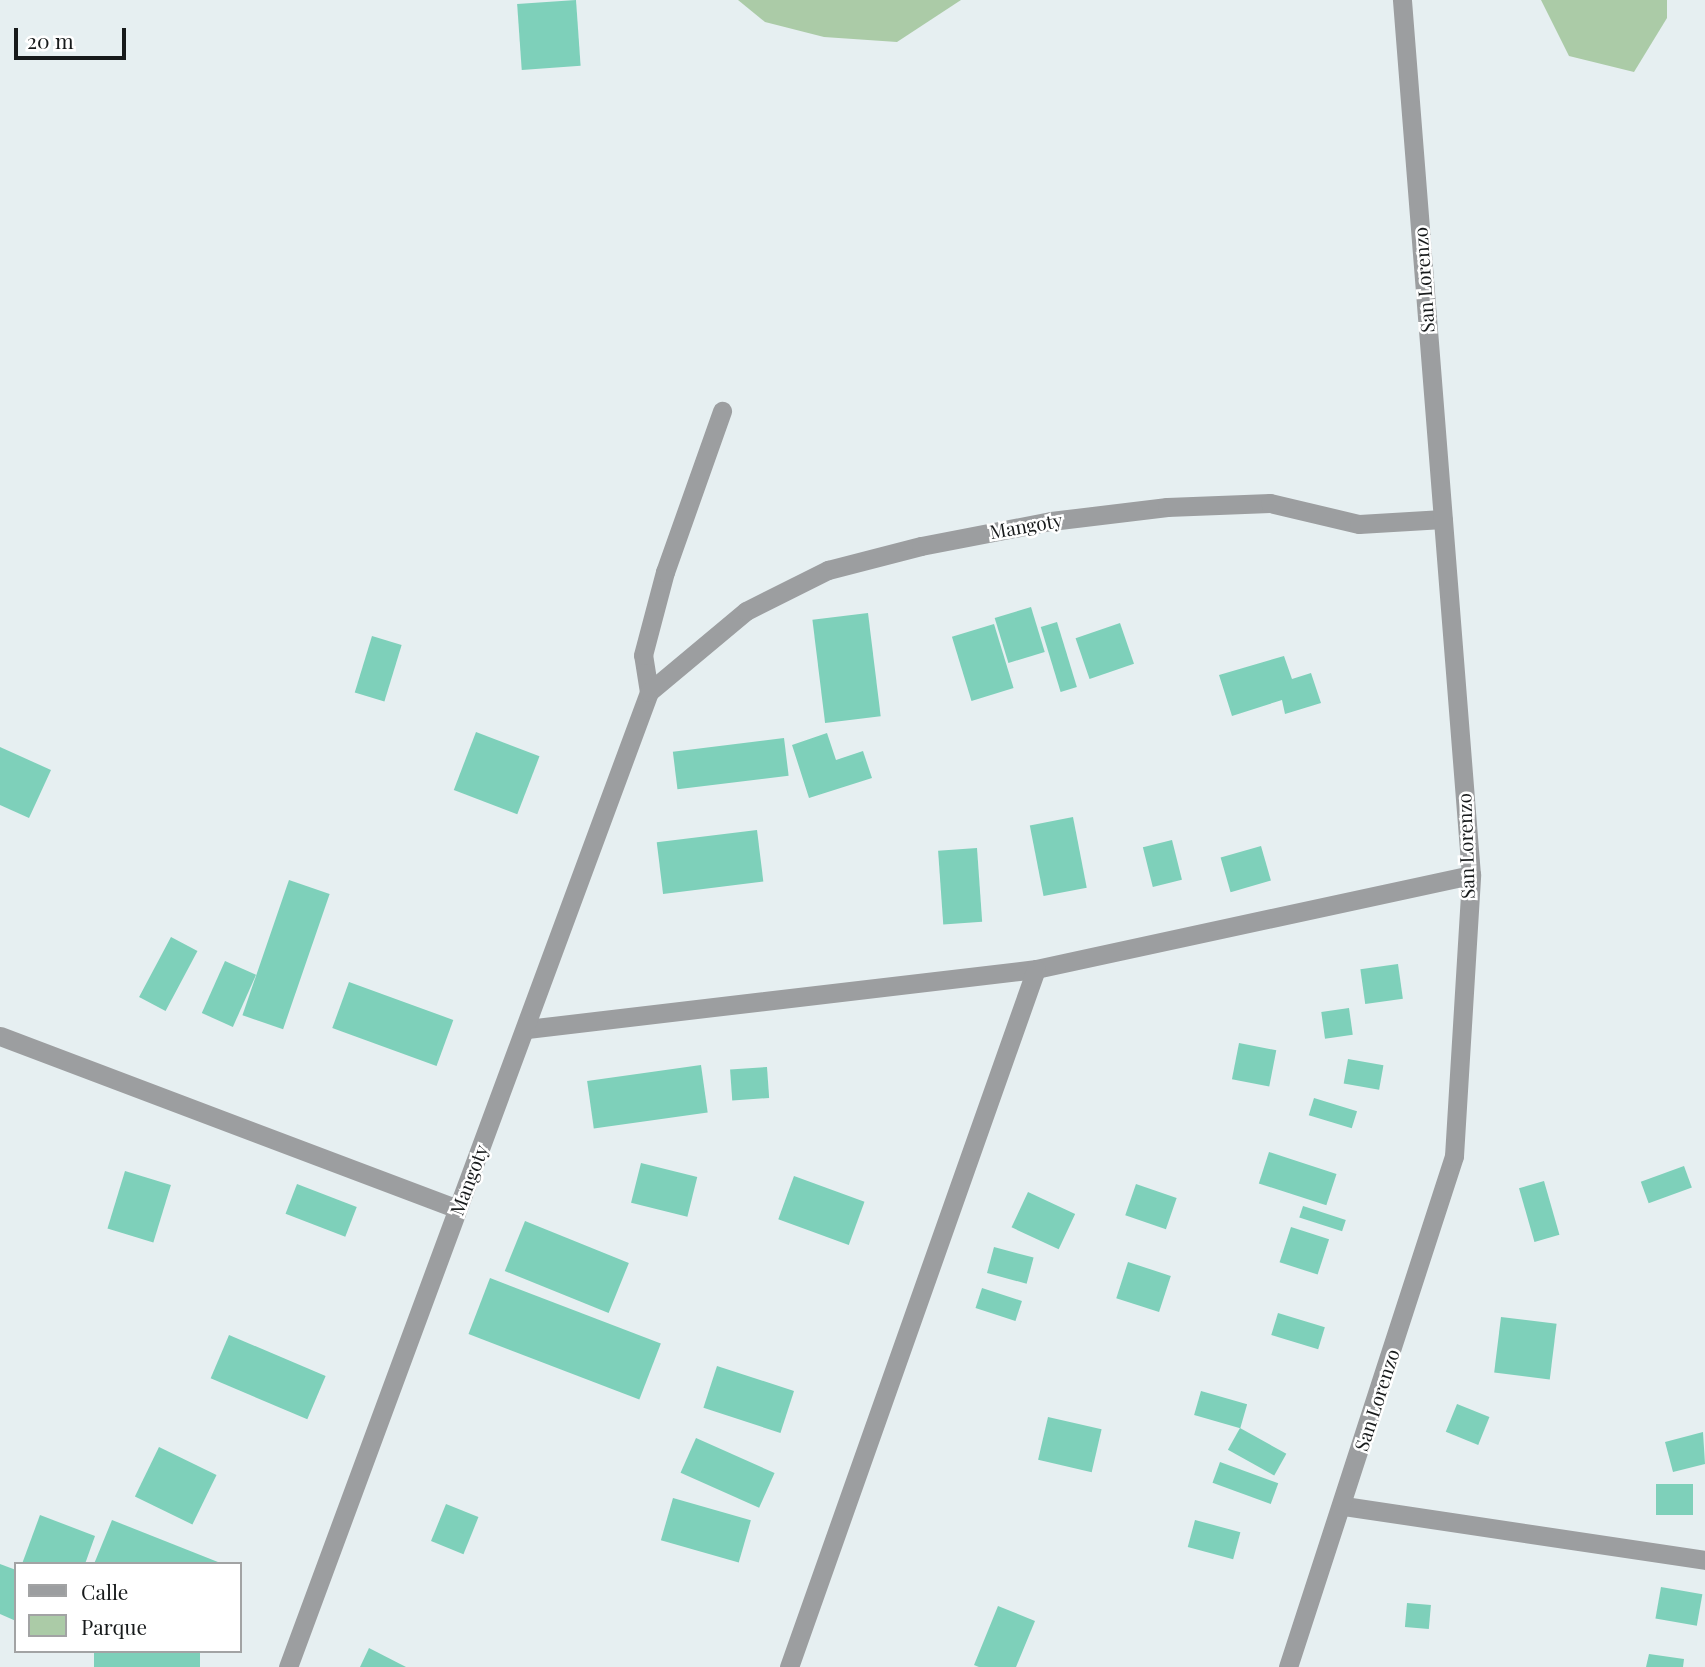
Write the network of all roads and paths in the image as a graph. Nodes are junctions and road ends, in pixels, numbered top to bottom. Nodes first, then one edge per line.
1 (1402, 0) edge
2 (722, 411) dead end
3 (1443, 519) junction
4 (649, 692) junction
5 (1471, 875) junction
6 (1036, 969) junction
7 (527, 1029) junction
8 (0, 1036) edge
9 (457, 1209) junction
10 (1344, 1506) junction
11 (1705, 1560) edge
12 (288, 1667) edge
13 (789, 1667) edge
14 (1288, 1667) edge

1 - 3 street, San Lorenzo
2 - 4 street, Mangoty
3 - 4 street, Mangoty
3 - 5 street, San Lorenzo
4 - 7 street, Mangoty
5 - 6 street
5 - 10 street, San Lorenzo
6 - 7 street
6 - 13 street
7 - 9 street, Mangoty
8 - 9 street
9 - 12 street, Mangoty
10 - 11 street
10 - 14 street, San Lorenzo

